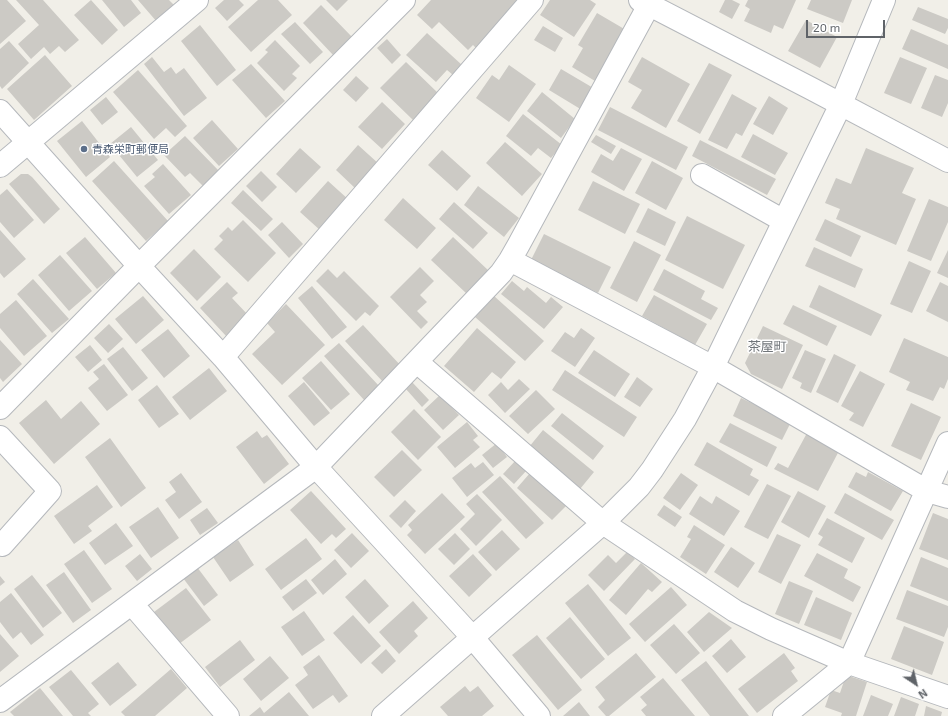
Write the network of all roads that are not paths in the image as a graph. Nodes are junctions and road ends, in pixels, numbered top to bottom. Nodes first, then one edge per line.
1 (197, 0) edge
2 (404, 0) edge
3 (532, 0) edge
4 (884, 0) edge
5 (652, 4) edge
6 (841, 104) junction
7 (0, 111) edge
8 (28, 142) junction
9 (948, 161) edge
10 (0, 166) edge
11 (702, 175) dead end
12 (784, 221) junction
13 (510, 260) junction
14 (139, 266) junction
15 (223, 357) junction
16 (417, 362) junction
17 (713, 367) junction
18 (0, 408) edge
19 (0, 437) edge
20 (948, 443) edge
21 (316, 467) junction
22 (927, 491) junction
23 (948, 497) edge
24 (603, 523) junction
25 (2, 545) dead end
26 (132, 604) junction
27 (473, 638) junction
28 (849, 663) junction
29 (948, 697) edge
30 (0, 702) edge
31 (228, 716) edge
32 (383, 716) edge
33 (539, 716) edge
34 (784, 716) edge

1 - 8 street
2 - 14 street
3 - 15 street
4 - 6 street
5 - 6 street
5 - 13 street
6 - 9 street
6 - 12 street
7 - 8 street
8 - 10 street
8 - 14 street
11 - 12 street
12 - 17 street
13 - 16 street
13 - 17 street
14 - 15 street
14 - 18 street
15 - 21 street
16 - 21 street
16 - 24 street
17 - 22 street
17 - 24 street
19 - 25 street
20 - 22 street
21 - 26 street
21 - 27 street
22 - 23 street
22 - 28 street
24 - 27 street
24 - 28 street
26 - 30 street
26 - 31 street
27 - 32 street
27 - 33 street
28 - 29 street
28 - 34 street

